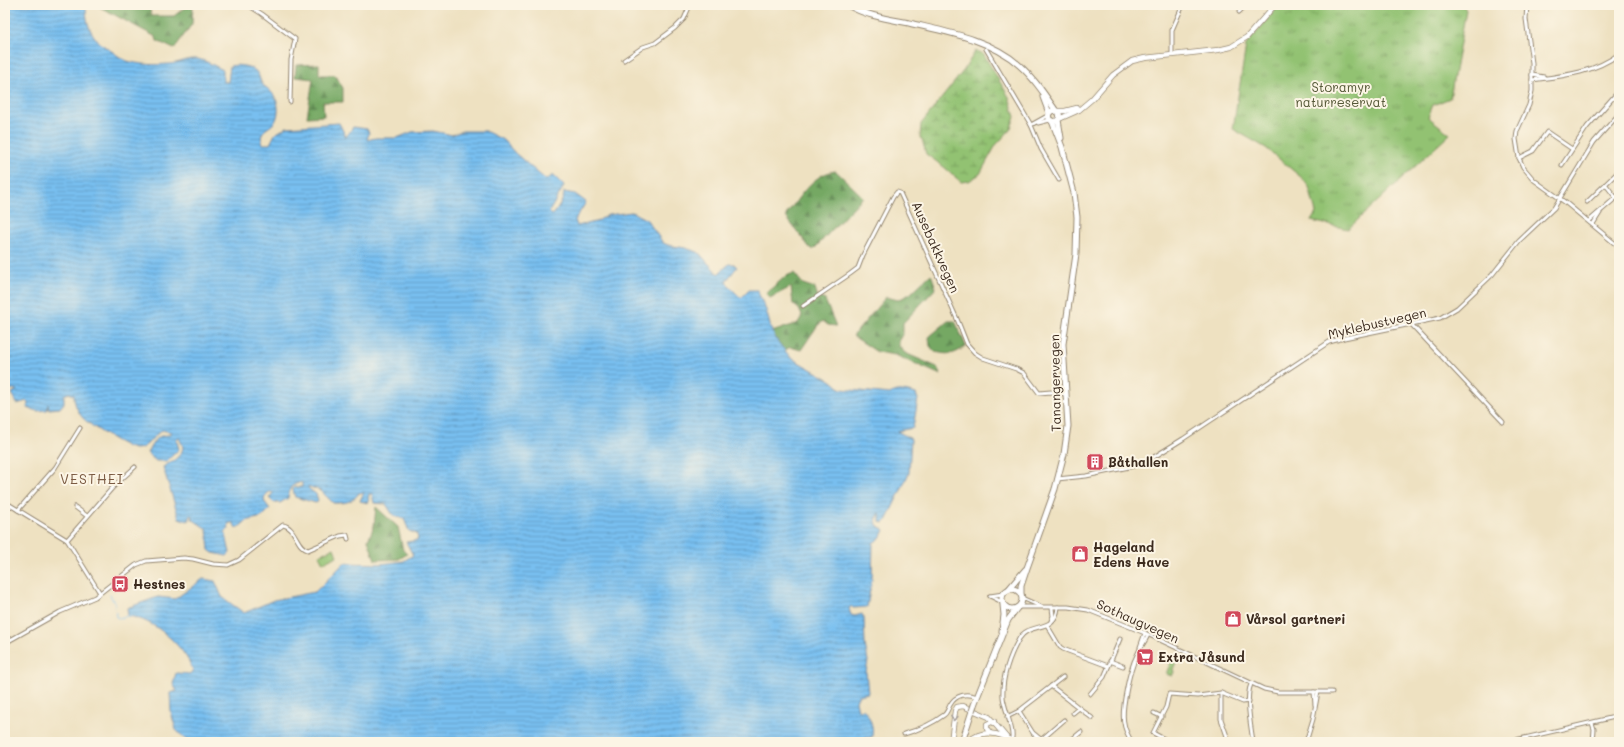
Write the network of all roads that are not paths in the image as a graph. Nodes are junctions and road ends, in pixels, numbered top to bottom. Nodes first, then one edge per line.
1 (248, 5) edge
2 (690, 5) edge
3 (848, 5) edge
4 (1183, 5) edge
5 (1246, 5) edge
6 (1274, 5) edge
7 (1527, 5) edge
8 (1238, 12) dead end
9 (986, 49) dead end
10 (1172, 54) junction
11 (1619, 54) edge
12 (624, 60) dead end
13 (1532, 75) junction
14 (1546, 77) junction
15 (1532, 80) junction
16 (1035, 83) junction
17 (1618, 92) dead end
18 (290, 102) dead end
19 (1084, 105) junction
20 (1057, 111) junction
21 (1619, 114) edge
22 (1050, 117) junction
23 (1059, 120) junction
24 (1031, 125) junction
25 (1062, 147) junction
26 (1572, 149) junction
27 (1519, 158) junction
28 (1562, 165) dead end
29 (1619, 171) edge
30 (1059, 180) dead end
31 (1606, 185) junction
32 (1618, 196) edge
33 (1560, 198) junction
34 (1588, 202) dead end
35 (1601, 212) junction
36 (1589, 221) junction
37 (1593, 224) junction
38 (1619, 247) edge
39 (803, 306) dead end
40 (1411, 324) junction
41 (1066, 394) junction
42 (1503, 422) dead end
43 (80, 428) dead end
44 (135, 467) dead end
45 (101, 477) dead end
46 (1057, 479) junction
47 (114, 486) junction
48 (5, 502) edge
49 (75, 507) dead end
50 (18, 510) junction
51 (87, 516) junction
52 (348, 539) dead end
53 (67, 540) junction
54 (1027, 568) junction
55 (1005, 592) junction
56 (100, 593) junction
57 (1021, 596) junction
58 (1002, 603) junction
59 (1041, 607) junction
60 (1058, 607) junction
61 (1018, 608) junction
62 (1052, 608) junction
63 (1049, 624) junction
64 (1147, 634) junction
65 (1120, 639) dead end
66 (1000, 640) junction
67 (5, 644) edge
68 (1110, 661) junction
69 (1108, 666) junction
70 (1123, 666) dead end
71 (1063, 677) dead end
72 (1251, 684) junction
73 (1051, 686) junction
74 (1316, 692) junction
75 (1332, 692) dead end
76 (1221, 693) junction
77 (1090, 694) dead end
78 (977, 697) junction
79 (1249, 702) junction
80 (1079, 708) junction
81 (1019, 711) junction
82 (1073, 713) dead end
83 (1154, 713) dead end
84 (1619, 716) edge
85 (1007, 717) junction
86 (1162, 717) junction
87 (1092, 718) dead end
88 (1064, 720) dead end
89 (994, 721) junction
90 (1592, 723) junction
91 (1081, 732) dead end
92 (990, 733) junction
93 (904, 734) dead end
94 (1006, 737) junction
95 (1043, 741) edge
96 (951, 742) edge
97 (962, 742) edge
98 (968, 742) edge
99 (1012, 742) edge
100 (1070, 742) edge
101 (1132, 742) edge
102 (1170, 742) edge
103 (1229, 742) edge
104 (1253, 742) edge
105 (1306, 742) edge
106 (1507, 742) edge
107 (1593, 742) edge

1 - 18 street
2 - 12 street
3 - 16 main road, Tanangervegen
4 - 10 street
5 - 8 street
6 - 10 main road
7 - 13 street
9 - 24 street
10 - 19 main road
11 - 14 street
13 - 14 street
13 - 15 street
14 - 15 street
15 - 27 street
16 - 20 main road, Tanangervegen
16 - 22 main road, Tanangervegen
17 - 26 street
19 - 20 main road
19 - 23 main road
20 - 22 main road
20 - 23 main road, Tanangervegen
21 - 33 street, Myklebustvegen
22 - 23 main road
22 - 24 street
22 - 25 main road, Tanangervegen
23 - 25 main road, Tanangervegen
24 - 30 street
25 - 41 main road, Tanangervegen
26 - 27 street
26 - 28 street
27 - 33 street
29 - 31 street
31 - 32 street
31 - 34 street
32 - 35 street
33 - 36 street
33 - 40 street, Myklebustvegen
35 - 36 street
35 - 37 street
36 - 37 street
37 - 38 street
39 - 41 street, Ausebakkvegen
40 - 42 street
40 - 46 street, Myklebustvegen
41 - 46 main road, Tanangervegen
43 - 50 street
44 - 47 street
45 - 47 street
46 - 54 main road, Tanangervegen
47 - 51 street
48 - 50 street
49 - 51 street
50 - 53 street
51 - 53 street
52 - 56 street
53 - 56 street
54 - 55 main road, Tanangervegen
54 - 57 main road, Tanangervegen
55 - 57 main road
55 - 58 main road
55 - 58 street, Tanangervegen
56 - 67 street
57 - 59 street, Sothaugvegen
57 - 61 main road
58 - 61 main road
58 - 66 main road
59 - 61 street, Sothaugvegen
59 - 62 street, Sothaugvegen
60 - 62 street, Sothaugvegen
60 - 63 street
60 - 64 street, Sothaugvegen
61 - 66 main road
62 - 63 street
63 - 69 street
63 - 85 street
64 - 72 street, Sothaugvegen
64 - 101 street
65 - 68 street
66 - 78 main road
68 - 69 street
68 - 70 street
69 - 77 street
71 - 73 street
72 - 74 street, Sothaugvegen
72 - 79 street
73 - 80 street
73 - 81 street
74 - 75 street, Sothaugvegen
74 - 105 street
76 - 79 street
76 - 86 street
76 - 103 street
78 - 93 street
78 - 97 main road, bridge
79 - 104 street
80 - 82 street
80 - 87 street
81 - 85 street
81 - 95 street
83 - 86 street
84 - 90 street
85 - 99 street
86 - 102 street
88 - 95 street
89 - 92 main road
89 - 94 main road
89 -> 96 main road
90 - 106 street
90 - 107 street
91 - 100 street
92 - 94 main road
92 - 98 main road
94 - 99 main road

